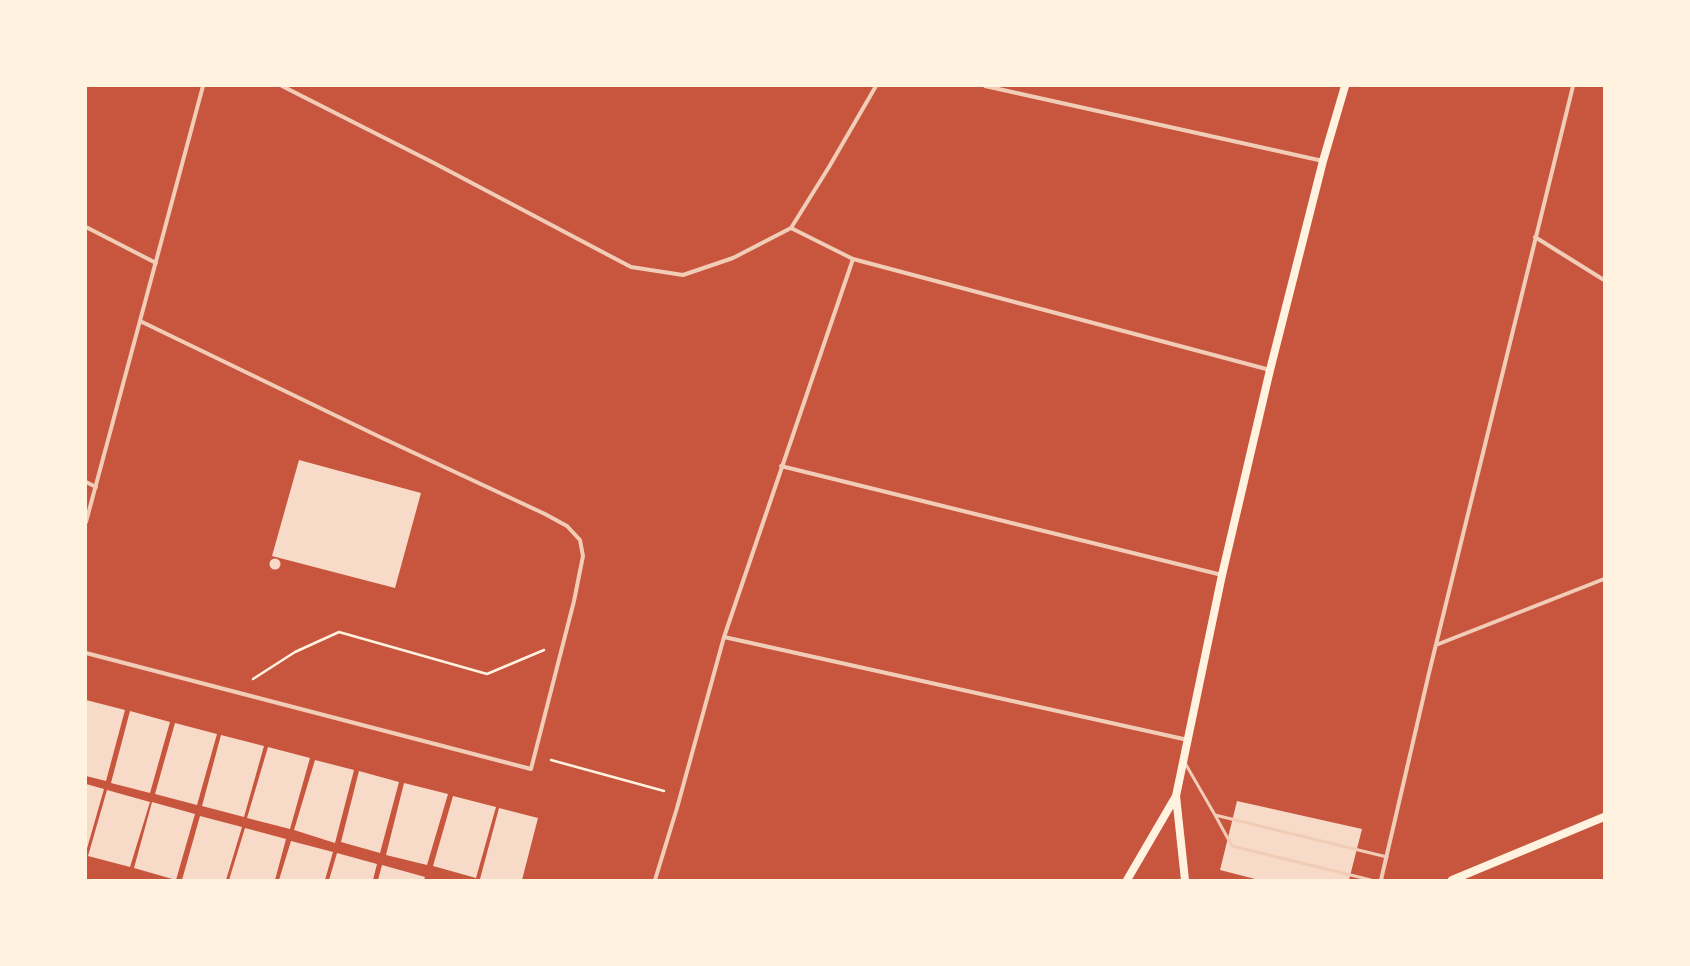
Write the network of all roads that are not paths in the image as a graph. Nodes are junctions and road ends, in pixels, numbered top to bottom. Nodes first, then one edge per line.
1 (204, 86) edge
2 (282, 86) edge
3 (876, 86) edge
4 (985, 86) edge
5 (1346, 86) edge
6 (1573, 86) edge
7 (1323, 161) junction
8 (86, 227) edge
9 (791, 228) junction
10 (1535, 237) junction
11 (853, 259) junction
12 (156, 263) junction
13 (1604, 280) edge
14 (140, 320) junction
15 (1270, 370) junction
16 (781, 466) junction
17 (86, 482) edge
18 (96, 487) junction
19 (86, 522) edge
20 (1222, 575) junction
21 (1604, 579) edge
22 (724, 637) junction
23 (1436, 645) junction
24 (86, 653) edge
25 (1188, 740) junction
26 (1184, 760) junction
27 (1176, 796) junction
28 (1215, 815) junction
29 (1604, 818) edge
30 (1387, 857) junction
31 (656, 880) edge
32 (1127, 880) edge
33 (1185, 880) edge
34 (1371, 880) edge
35 (1381, 880) edge
36 (1452, 880) edge

1 - 12 street
2 - 9 street
3 - 9 street
4 - 7 street
5 - 7 main road
6 - 10 street
7 - 15 main road
8 - 12 street
9 - 11 street
10 - 13 street
10 - 23 street
11 - 15 street
11 - 16 street
12 - 14 street
14 - 18 street
14 - 24 street
15 - 20 main road
16 - 20 street
16 - 22 street
17 - 18 street
18 - 19 street
20 - 25 main road
21 - 23 street
22 - 25 street
22 - 31 street
23 - 30 street
25 - 26 main road
26 - 27 main road
26 - 28 lane
27 - 32 main road
27 - 33 main road
28 - 30 lane
28 - 34 lane
29 - 36 main road
30 - 35 street

